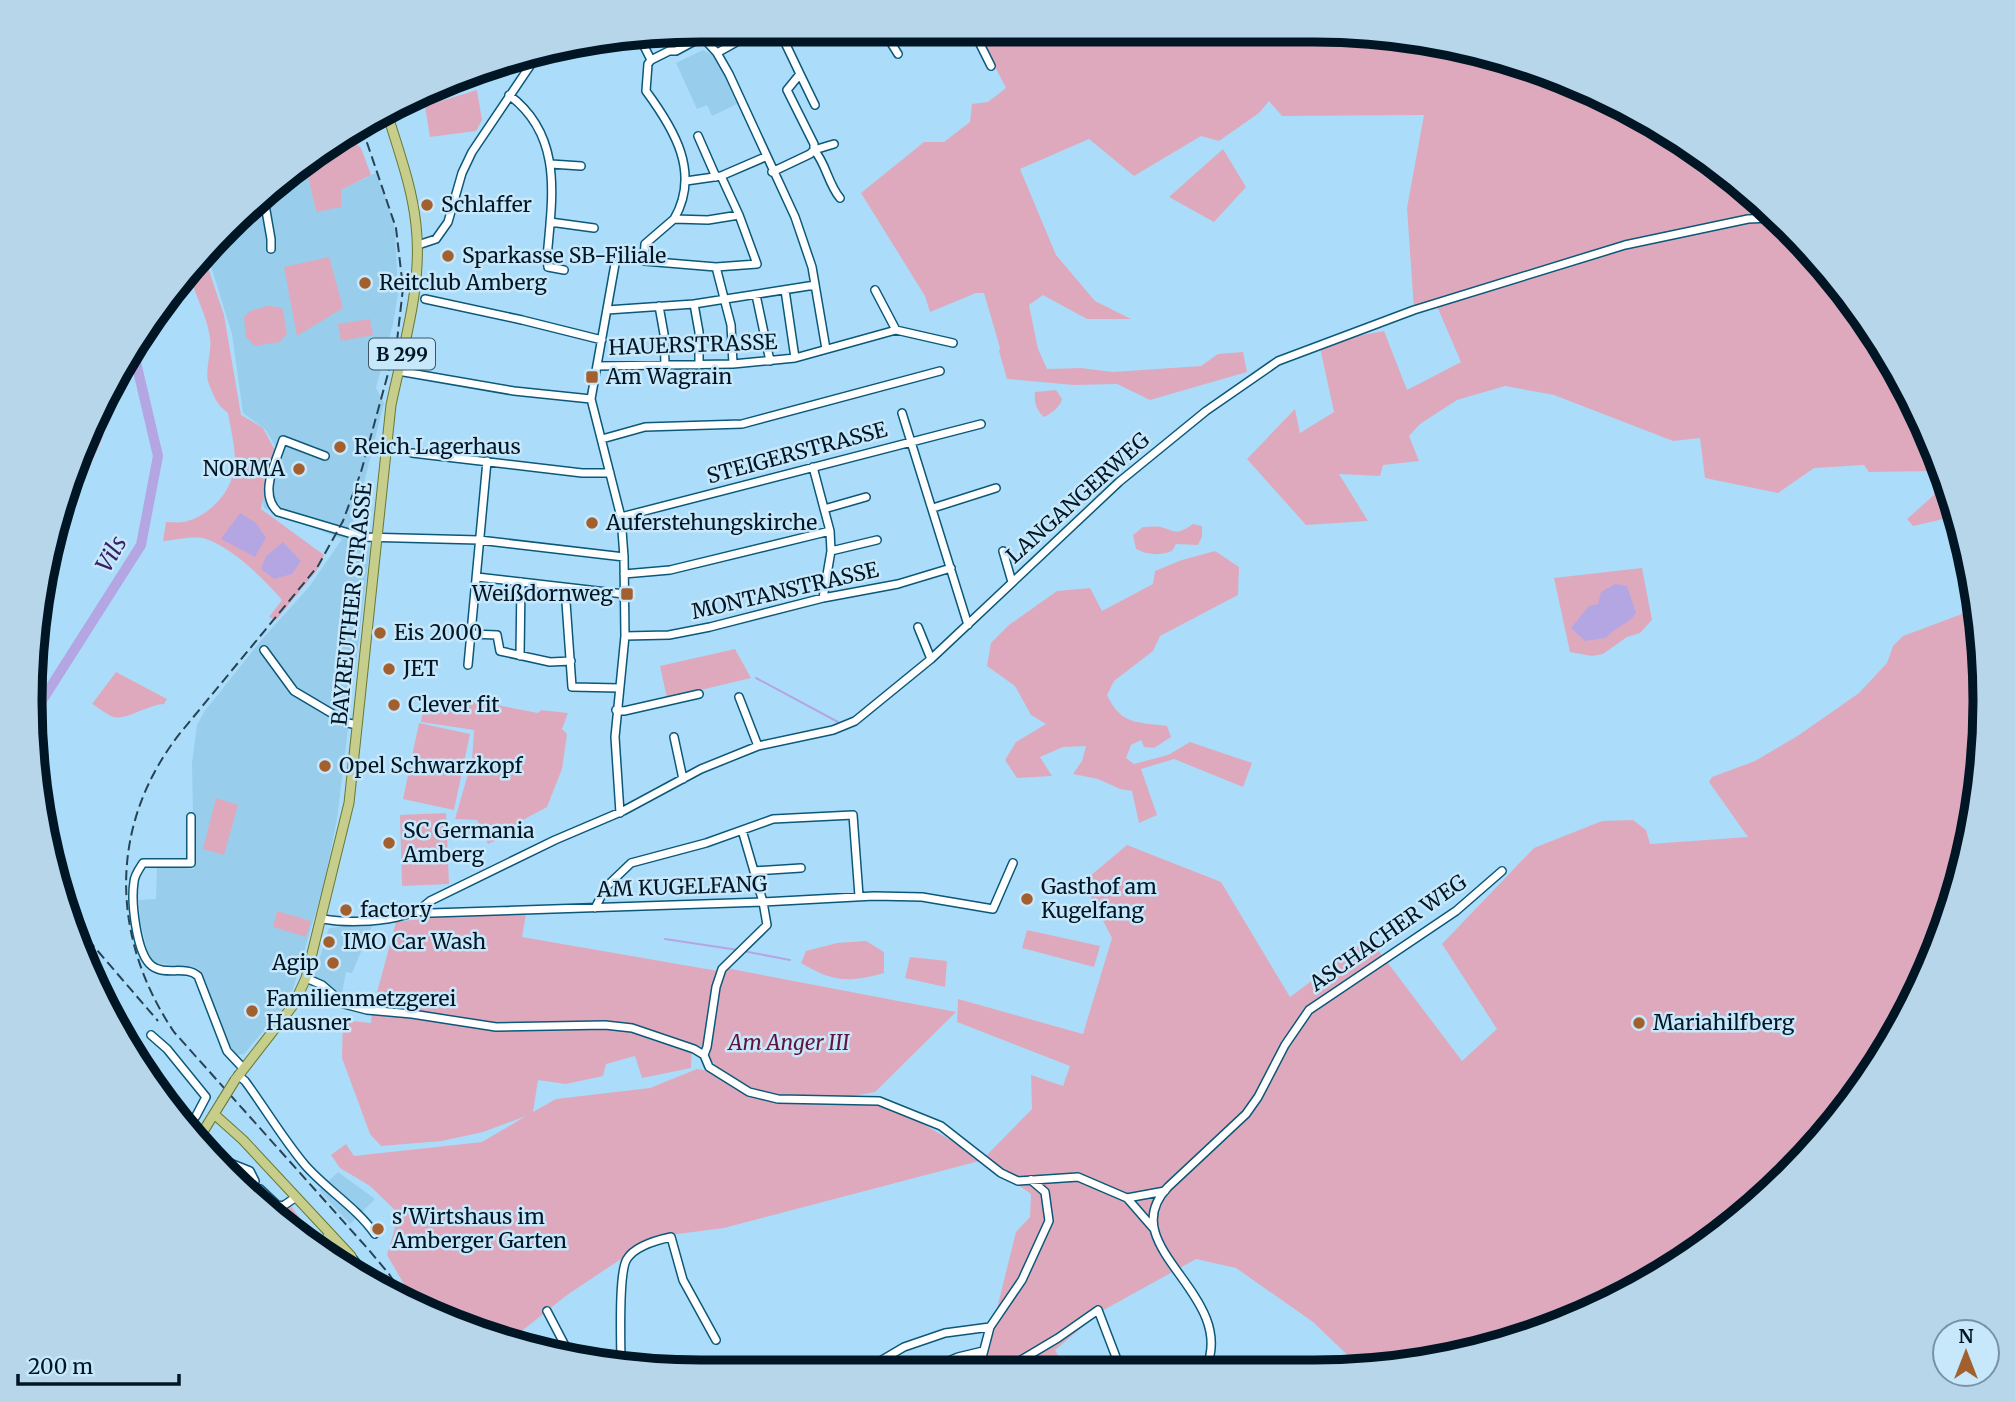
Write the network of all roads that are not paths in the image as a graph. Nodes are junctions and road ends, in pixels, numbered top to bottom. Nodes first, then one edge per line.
1 (688, 42) edge
2 (707, 42) edge
3 (736, 42) edge
4 (785, 42) edge
5 (890, 42) edge
6 (980, 42) edge
7 (643, 45) edge
8 (717, 52) junction
9 (898, 54) dead end
10 (651, 60) junction
11 (531, 64) edge
12 (991, 66) dead end
13 (800, 74) junction
14 (509, 95) junction
15 (815, 105) dead end
16 (389, 121) edge
17 (698, 136) dead end
18 (834, 144) dead end
19 (814, 150) junction
20 (765, 156) junction
21 (551, 164) junction
22 (581, 166) dead end
23 (772, 172) junction
24 (718, 176) junction
25 (686, 181) junction
26 (840, 198) dead end
27 (265, 207) edge
28 (739, 215) junction
29 (1762, 218) edge
30 (674, 219) junction
31 (550, 222) junction
32 (594, 228) dead end
33 (418, 245) junction
34 (271, 249) dead end
35 (615, 264) dead end
36 (716, 267) junction
37 (564, 270) dead end
38 (815, 285) junction
39 (785, 290) junction
40 (875, 290) dead end
41 (756, 295) junction
42 (425, 299) dead end
43 (725, 300) junction
44 (694, 304) junction
45 (608, 306) junction
46 (659, 306) junction
47 (896, 330) junction
48 (602, 340) junction
49 (953, 343) dead end
50 (826, 349) junction
51 (795, 358) junction
52 (770, 360) junction
53 (733, 364) junction
54 (665, 365) junction
55 (699, 365) junction
56 (597, 366) junction
57 (398, 371) junction
58 (940, 371) dead end
59 (591, 399) junction
60 (902, 413) dead end
61 (982, 424) dead end
62 (602, 439) junction
63 (911, 441) junction
64 (412, 453) dead end
65 (325, 456) dead end
66 (487, 461) junction
67 (813, 467) junction
68 (610, 473) junction
69 (996, 488) dead end
70 (866, 497) dead end
71 (933, 508) junction
72 (824, 509) junction
73 (621, 517) junction
74 (830, 531) junction
75 (376, 538) junction
76 (479, 540) junction
77 (877, 540) dead end
78 (831, 551) junction
79 (1003, 551) dead end
80 (624, 556) junction
81 (951, 568) junction
82 (624, 574) junction
83 (477, 577) junction
84 (522, 582) junction
85 (1012, 582) junction
86 (565, 588) junction
87 (624, 594) junction
88 (823, 598) junction
89 (968, 625) junction
90 (918, 627) dead end
91 (471, 634) junction
92 (625, 636) junction
93 (264, 650) dead end
94 (520, 656) junction
95 (931, 659) junction
96 (571, 661) junction
97 (468, 665) dead end
98 (619, 688) junction
99 (699, 694) dead end
100 (738, 697) dead end
101 (616, 710) junction
102 (356, 725) junction
103 (674, 737) dead end
104 (758, 746) junction
105 (683, 779) junction
106 (620, 813) junction
107 (191, 817) dead end
108 (742, 830) junction
109 (1013, 863) dead end
110 (801, 868) dead end
111 (754, 871) junction
112 (1502, 871) dead end
113 (859, 896) junction
114 (762, 902) junction
115 (595, 908) junction
116 (419, 910) junction
117 (323, 919) junction
118 (306, 978) junction
119 (150, 1035) dead end
120 (704, 1055) junction
121 (239, 1075) junction
122 (214, 1114) junction
123 (193, 1120) edge
124 (203, 1133) edge
125 (232, 1164) edge
126 (1059, 1178) junction
127 (1031, 1180) junction
128 (254, 1185) edge
129 (1165, 1191) junction
130 (1045, 1192) junction
131 (265, 1195) edge
132 (296, 1197) junction
133 (1127, 1198) junction
134 (324, 1228) junction
135 (1154, 1229) junction
136 (374, 1234) dead end
137 (335, 1249) edge
138 (351, 1256) joint
139 (356, 1262) edge
140 (547, 1311) dead end
141 (990, 1327) junction
142 (716, 1340) dead end
143 (565, 1346) edge
144 (983, 1351) junction
145 (621, 1355) edge
146 (882, 1360) edge
147 (951, 1360) edge
148 (981, 1360) edge
149 (1021, 1360) edge
150 (1115, 1360) edge
151 (1210, 1360) edge

1 - 10 street
2 - 8 street
3 - 8 street
4 - 13 street
5 - 9 street
6 - 12 street
7 - 10 street
8 - 20 street
10 - 25 street
11 - 14 street
13 - 15 street
13 - 19 street
14 - 21 street
14 - 33 street
16 - 33 main road, BAYREUTHER STRASSE / B 299
17 - 24 street
18 - 19 street
19 - 23 street
19 - 26 street
20 - 23 street
20 - 24 street
21 - 22 street
21 - 31 street
23 - 38 street
24 - 25 street
24 - 28 street
25 - 30 street
27 - 34 street
28 - 30 street
28 - 36 street
29 - 85 street, LANGANGERWEG
30 - 36 street
31 - 32 street
31 - 37 street
33 - 57 main road, BAYREUTHER STRASSE / B 299
35 - 45 street
36 - 43 street
38 - 39 street
38 - 50 street
39 - 41 street
39 - 51 street
40 - 47 street
41 - 43 street
41 - 52 street
42 - 48 street
43 - 44 street
43 - 53 street
44 - 46 street
44 - 55 street
45 - 46 street
45 - 48 street
46 - 54 street
47 - 49 street, HAUERSTRASSE
47 - 50 street, HAUERSTRASSE
48 - 56 street
50 - 51 street, HAUERSTRASSE
51 - 52 street, HAUERSTRASSE
52 - 53 street, HAUERSTRASSE
53 - 55 street, HAUERSTRASSE
54 - 55 street, HAUERSTRASSE
54 - 56 street, HAUERSTRASSE
56 - 59 street
57 - 59 street
57 - 75 main road, BAYREUTHER STRASSE / B 299
58 - 62 street
59 - 62 street
60 - 63 street
61 - 63 street, STEIGERSTRASSE
62 - 68 street
63 - 67 street, STEIGERSTRASSE
63 - 71 street
64 - 66 street
65 - 75 street
66 - 68 street
66 - 76 street
67 - 72 street
67 - 73 street, STEIGERSTRASSE
68 - 73 street
69 - 71 street
70 - 72 street
71 - 81 street
72 - 74 street
73 - 80 street
74 - 78 street
74 - 82 street
75 - 76 street
75 - 102 main road, BAYREUTHER STRASSE / B 299
76 - 80 street
76 - 83 street
77 - 78 street
78 - 88 street
79 - 85 street, LANGANGERWEG
80 - 82 street
81 - 88 street, MONTANSTRASSE
81 - 89 street
82 - 87 street
83 - 84 street
83 - 91 street
84 - 86 street
84 - 94 street
85 - 89 street, LANGANGERWEG
86 - 87 street
86 - 96 street
87 - 92 street
88 - 92 street, MONTANSTRASSE
89 - 95 street, LANGANGERWEG
90 - 95 street
91 - 94 street
91 - 97 street
92 - 98 street
93 - 102 street
94 - 96 street
95 - 104 street, LANGANGERWEG
96 - 98 street
98 - 101 street
99 - 101 street
100 - 104 street
101 - 106 street
102 - 117 main road, BAYREUTHER STRASSE / B 299
103 - 105 street
104 - 105 street, LANGANGERWEG
105 - 106 street, LANGANGERWEG
106 - 116 street, LANGANGERWEG
107 - 121 street
108 - 111 street
108 - 113 street
108 - 115 street
109 - 113 street, AM KUGELFANG
110 - 111 street
111 - 114 street
112 - 129 street, ASCHACHER WEG
113 - 114 street, AM KUGELFANG
114 - 115 street, AM KUGELFANG
114 - 120 street
115 - 116 street, AM KUGELFANG
116 - 117 street, AM KUGELFANG
117 - 118 main road, BAYREUTHER STRASSE / B 299
118 - 120 street
118 - 121 main road, BAYREUTHER STRASSE / B 299
119 - 123 street
120 - 127 street
121 - 122 main road, BAYREUTHER STRASSE / B 299, bridge
121 - 136 street
122 - 124 main road, B 299
122 - 132 main road
125 - 128 street
126 - 127 street
126 - 130 street
126 - 133 street
127 - 130 street
129 - 133 street
129 - 135 street, ASCHACHER WEG
130 - 141 street
131 - 132 street
132 - 134 main road
133 - 135 street
134 - 137 main road
134 - 138 main road
135 - 151 street
138 - 139 street
140 - 143 street
141 - 144 street
141 - 146 street
142 - 145 street
144 - 147 street
144 - 148 street
149 - 150 street

